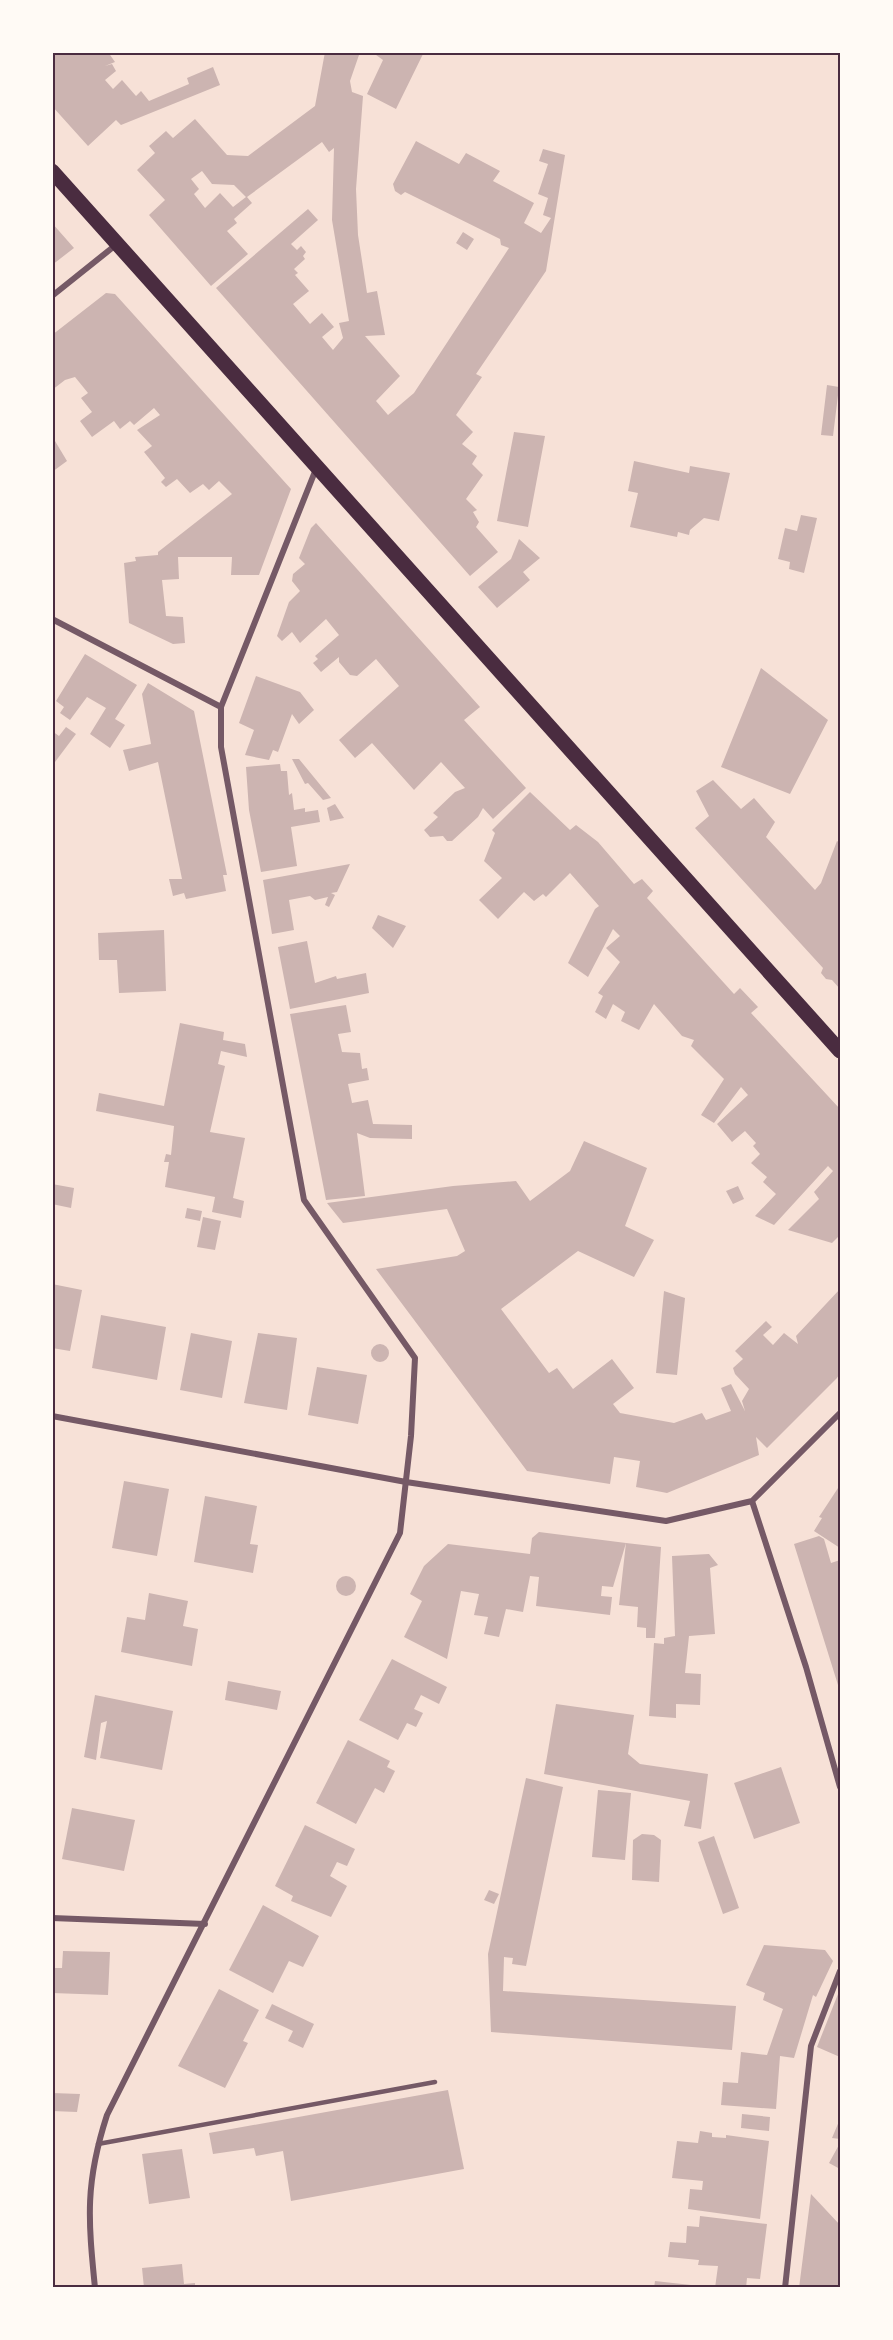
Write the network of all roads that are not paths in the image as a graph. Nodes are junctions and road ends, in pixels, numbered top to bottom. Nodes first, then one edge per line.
1 (52, 171) edge
2 (117, 244) junction
3 (52, 296) edge
4 (316, 466) junction
5 (52, 619) edge
6 (221, 707) junction
7 (840, 1052) edge
8 (840, 1413) edge
9 (52, 1416) edge
10 (406, 1482) junction
11 (752, 1501) junction
12 (840, 1787) edge
13 (52, 1918) edge
14 (205, 1924) junction
15 (840, 1971) edge
16 (435, 2082) dead end
17 (98, 2144) junction
18 (95, 2288) edge
19 (785, 2288) edge

1 - 2 main road
2 - 3 street
2 - 4 main road
4 - 6 street
4 - 7 main road
5 - 6 street
6 - 10 street
8 - 11 street
9 - 10 street
10 - 11 street
10 - 14 street
11 - 12 street
13 - 14 street
14 - 17 street
15 - 19 street
16 - 17 lane
17 - 18 street

